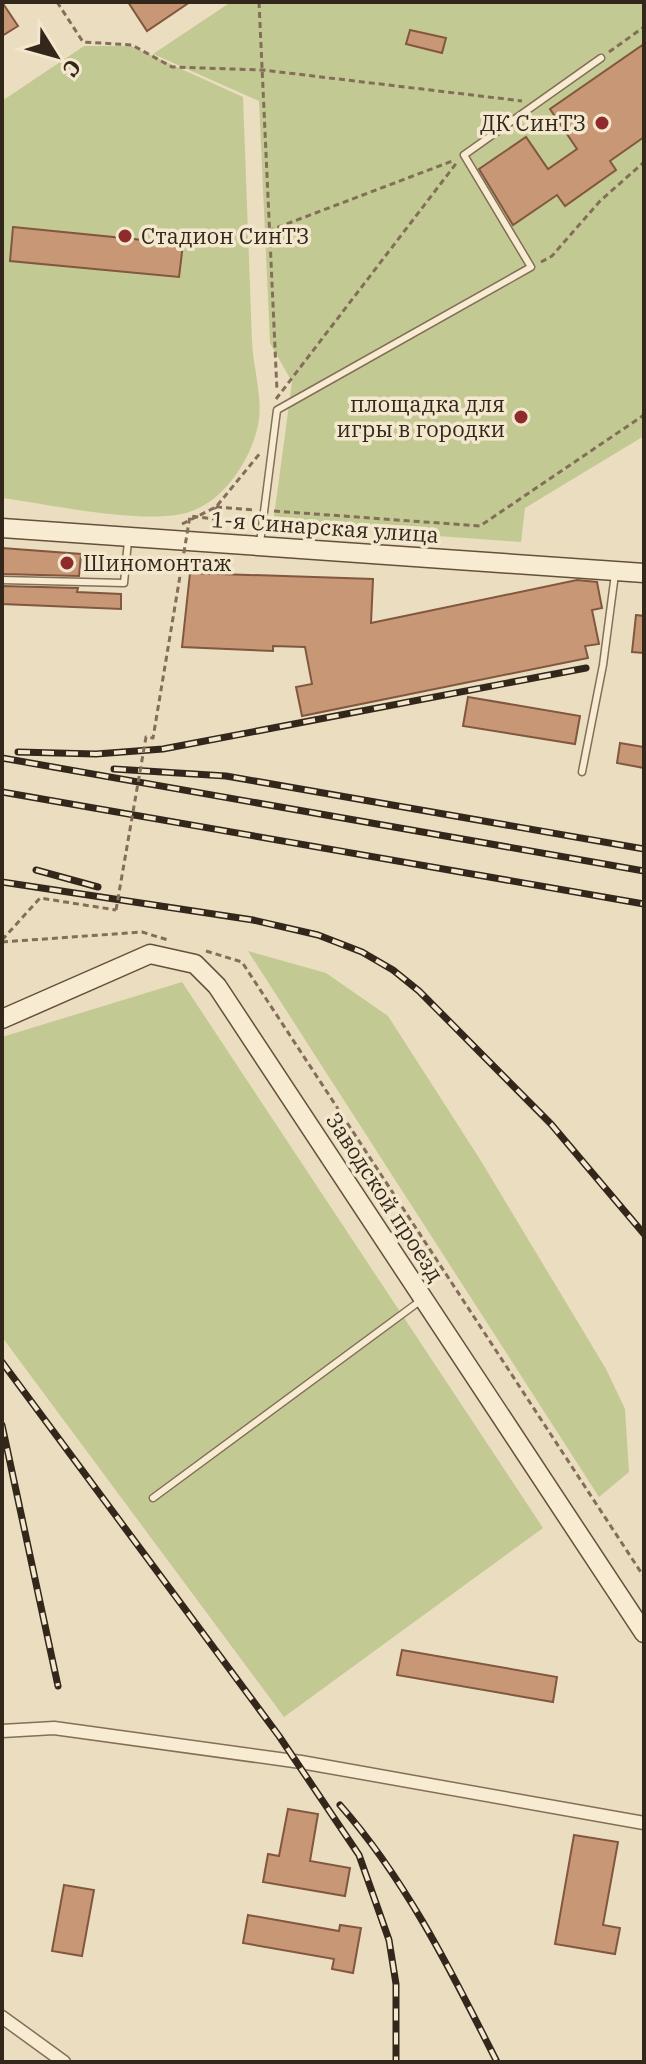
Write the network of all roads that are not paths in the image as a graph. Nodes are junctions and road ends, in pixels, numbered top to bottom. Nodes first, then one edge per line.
1 (601, 58) dead end
2 (2, 528) edge
3 (129, 537) junction
4 (260, 546) junction
5 (616, 570) junction
6 (644, 573) edge
7 (2, 580) edge
8 (582, 772) dead end
9 (2, 1019) edge
10 (423, 1299) junction
11 (153, 1498) dead end
12 (644, 1633) edge
13 (2, 1731) edge
14 (644, 1823) edge
15 (2, 2017) edge
16 (64, 2062) edge

1 - 4 lane
2 - 3 street, 1-я Синарская улица
3 - 4 street, 1-я Синарская улица
3 - 7 lane
4 - 5 street, 1-я Синарская улица
5 - 6 street, 1-я Синарская улица
5 - 8 lane
9 - 10 street, Заводской проезд
10 - 11 lane
10 - 12 street, Заводской проезд
13 - 14 street
15 - 16 street

